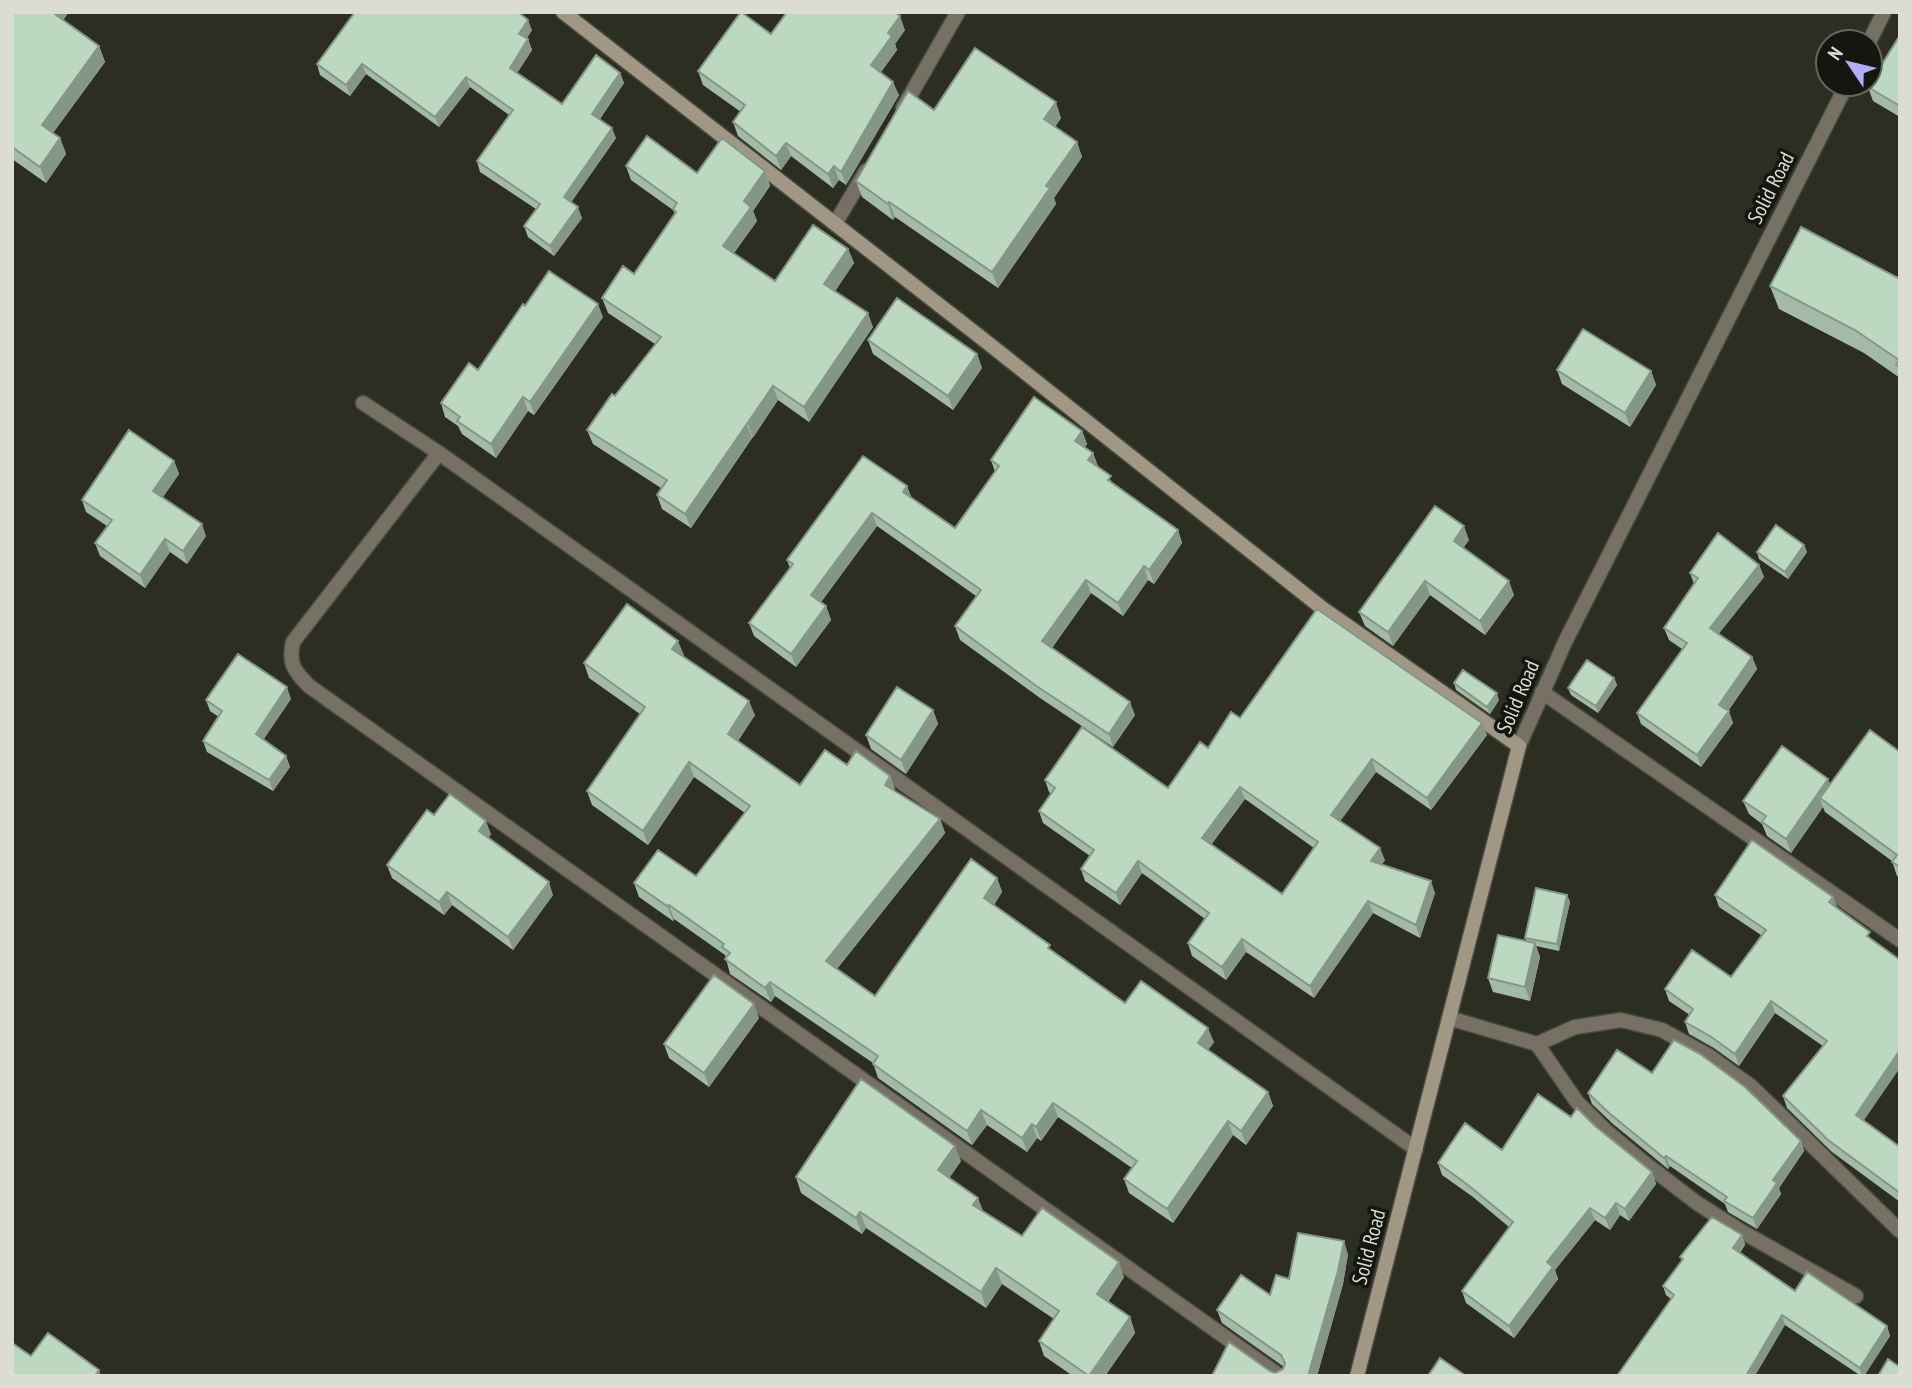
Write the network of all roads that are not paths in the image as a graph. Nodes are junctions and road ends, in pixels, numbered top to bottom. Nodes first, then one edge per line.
1 (563, 12) edge
2 (958, 12) edge
3 (1884, 12) edge
4 (1876, 28) edge
5 (1840, 98) edge
6 (897, 118) edge
7 (876, 153) edge
8 (835, 224) junction
9 (363, 403) dead end
10 (439, 453) junction
11 (1542, 692) junction
12 (1518, 746) junction
13 (1900, 940) edge
14 (1450, 1018) junction
15 (1537, 1044) junction
16 (1416, 1149) junction
17 (1900, 1231) edge
18 (1856, 1296) dead end
19 (1280, 1376) edge
20 (1357, 1376) edge

1 - 8 street
2 - 6 street
3 - 4 street
5 - 11 street, Solid Road
7 - 8 street
8 - 12 street
9 - 10 street
10 - 16 street
10 - 19 street
11 - 12 street, Solid Road
11 - 13 street
12 - 14 street, Solid Road
14 - 15 street
14 - 16 street, Solid Road
15 - 17 street
15 - 18 street
16 - 20 street, Solid Road

